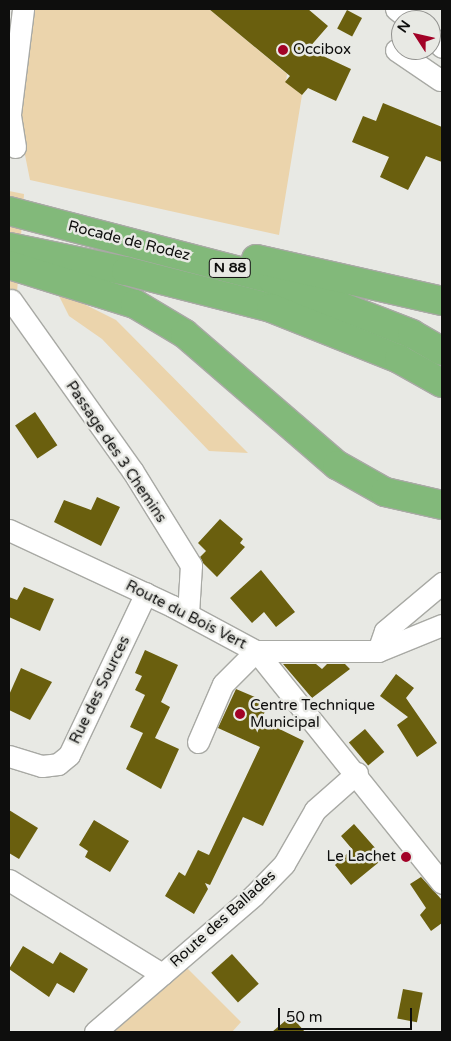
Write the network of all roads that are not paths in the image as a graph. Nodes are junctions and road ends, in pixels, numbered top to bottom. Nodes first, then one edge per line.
1 (23, 9) edge
2 (13, 44) edge
3 (411, 60) edge
4 (440, 80) dead end
5 (14, 147) dead end
6 (9, 210) edge
7 (9, 247) edge
8 (9, 265) edge
9 (11, 300) dead end
10 (442, 301) edge
11 (442, 352) edge
12 (442, 383) edge
13 (442, 505) edge
14 (9, 530) edge
15 (442, 583) edge
16 (146, 593) junction
17 (188, 614) junction
18 (442, 625) edge
19 (378, 651) junction
20 (256, 652) junction
21 (198, 742) dead end
22 (9, 756) edge
23 (357, 773) junction
24 (9, 880) edge
25 (442, 883) edge
26 (162, 974) junction
27 (96, 1032) edge

1 - 2 street
2 - 5 street
3 - 4 street
6 - 10 highway
6 - 11 highway, Rocade de Rodez / N 88
7 - 12 highway, Rocade de Rodez / N 88
8 - 13 highway
9 - 17 street, Passage des 3 Chemins
14 - 16 street, Route du Bois Vert
15 - 19 street
16 - 17 street, Route du Bois Vert
16 - 22 street, Rue des Sources
17 - 20 street, Route du Bois Vert
18 - 19 street
19 - 20 street
20 - 21 street
20 - 23 street, Route du Bois Vert
23 - 25 street, Route du Bois Vert
23 - 26 street, Route des Ballades
24 - 26 street
26 - 27 street, Route des Ballades

